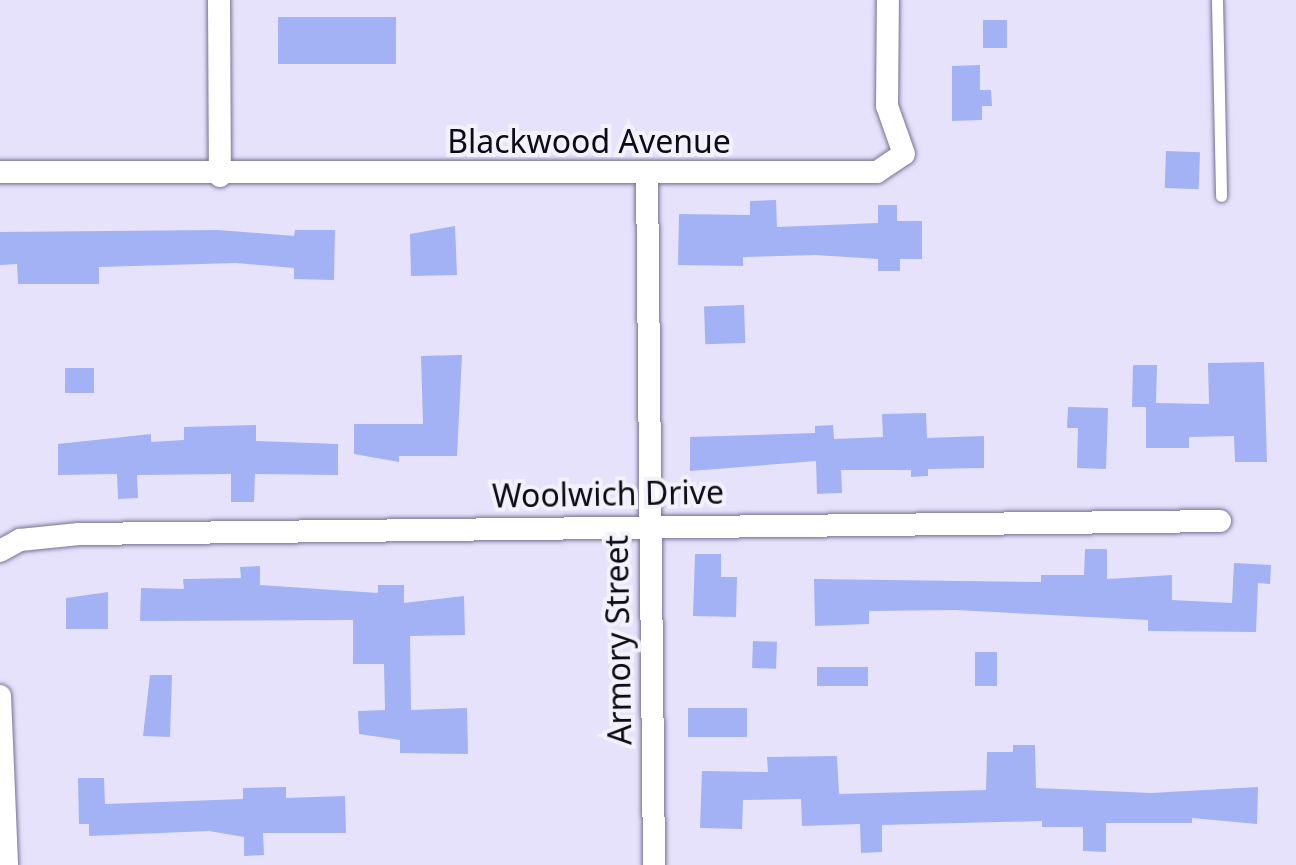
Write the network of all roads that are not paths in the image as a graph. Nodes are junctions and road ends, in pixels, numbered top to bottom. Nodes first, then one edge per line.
1 (219, 0) edge
2 (888, 0) edge
3 (1216, 0) edge
4 (0, 172) edge
5 (647, 173) junction
6 (220, 176) junction
7 (1221, 196) dead end
8 (1220, 521) dead end
9 (650, 526) junction
10 (0, 552) edge
11 (0, 696) edge
12 (8, 865) edge
13 (654, 865) edge

1 - 6 street
2 - 5 street, Blackwood Avenue
3 - 7 lane
4 - 6 street, Blackwood Avenue
5 - 6 street, Blackwood Avenue
5 - 9 street, Armory Street
8 - 9 street, Woolwich Drive
9 - 10 street, Woolwich Drive
9 - 13 street, Armory Street
11 - 12 street

